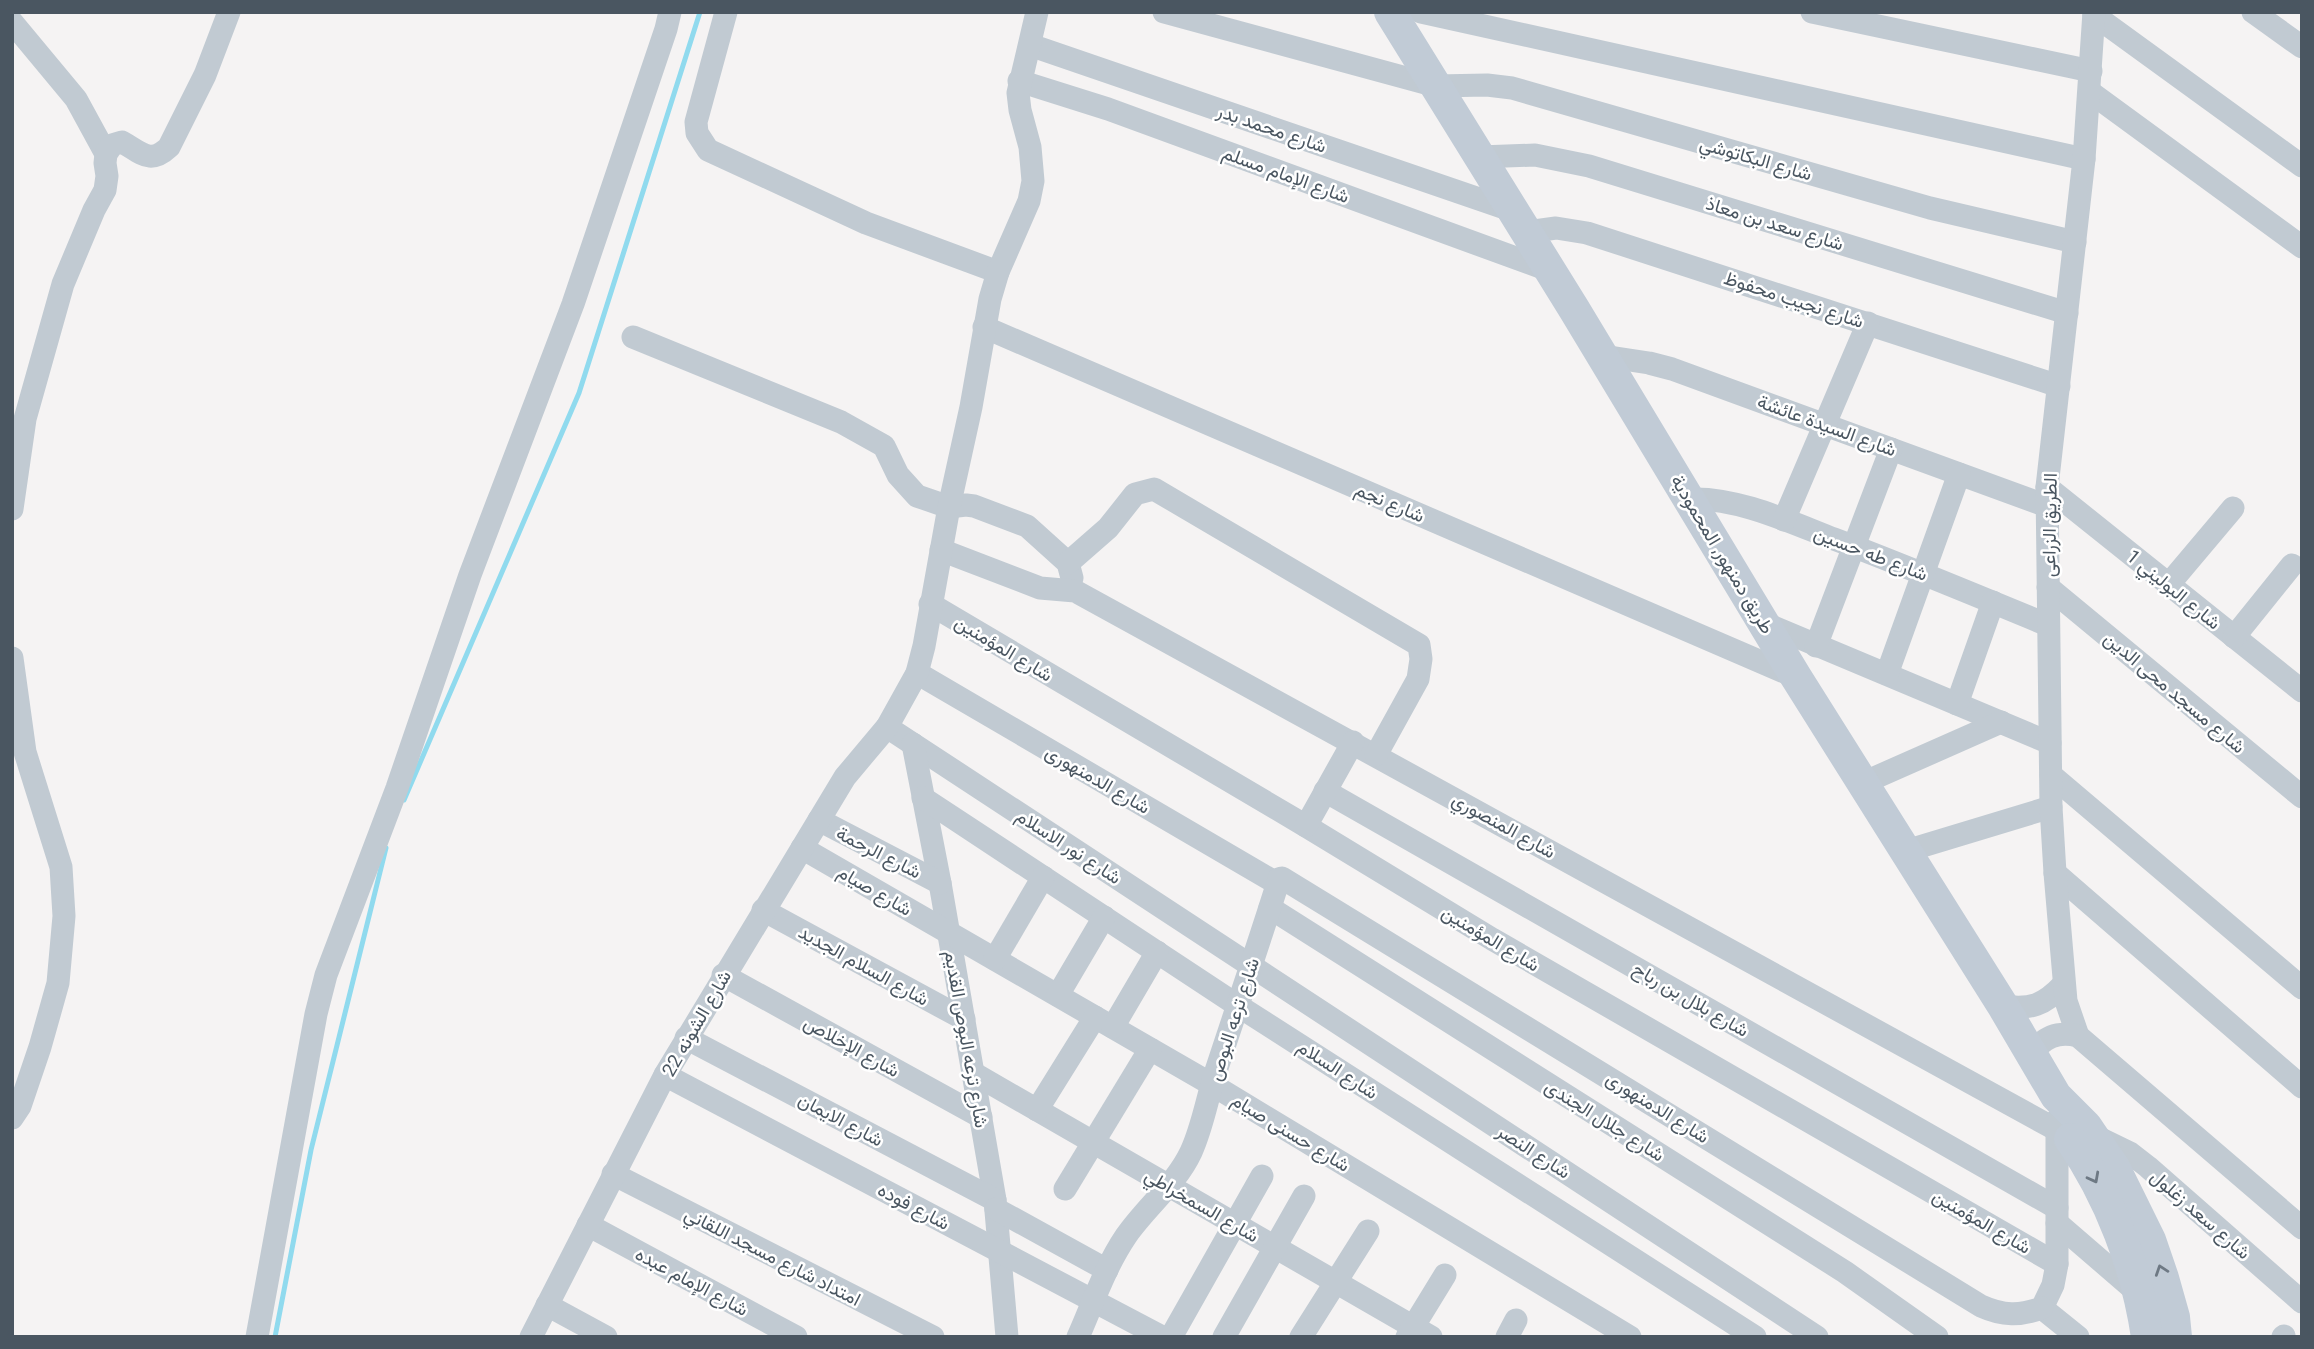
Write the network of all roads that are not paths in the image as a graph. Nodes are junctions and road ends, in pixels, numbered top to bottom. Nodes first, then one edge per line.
1 (229, 12) edge
2 (670, 12) edge
3 (726, 12) edge
4 (1037, 12) edge
5 (1164, 12) edge
6 (1390, 12) edge
7 (1421, 12) edge
8 (1812, 12) edge
9 (2253, 12) edge
10 (2094, 13) edge
11 (12, 22) edge
12 (1030, 45) junction
13 (2302, 47) edge
14 (1020, 82) junction
15 (2090, 82) junction
16 (1436, 86) junction
17 (106, 154) junction
18 (1480, 157) junction
19 (2084, 159) junction
20 (2302, 166) edge
21 (1520, 221) junction
22 (2076, 242) junction
23 (2302, 247) edge
24 (1551, 271) junction
25 (998, 272) junction
26 (2067, 313) junction
27 (1868, 323) junction
28 (984, 327) junction
29 (633, 337) dead end
30 (1603, 356) junction
31 (2059, 386) junction
32 (1825, 425) junction
33 (1891, 449) junction
34 (1959, 474) junction
35 (2047, 497) junction
36 (1690, 499) junction
37 (948, 508) junction
38 (2233, 508) dead end
39 (12, 509) edge
40 (1784, 520) junction
41 (1854, 546) junction
42 (941, 550) junction
43 (1068, 563) junction
44 (2292, 565) dead end
45 (1923, 573) junction
46 (2169, 584) junction
47 (2048, 587) junction
48 (1075, 591) junction
49 (1993, 603) junction
50 (930, 604) junction
51 (1765, 623) junction
52 (2048, 625) junction
53 (2234, 637) junction
54 (1816, 646) junction
55 (12, 658) edge
56 (917, 673) junction
57 (1887, 674) junction
58 (1796, 677) junction
59 (2299, 683) edge
60 (1957, 704) junction
61 (2000, 722) junction
62 (887, 727) junction
63 (1353, 742) junction
64 (2050, 743) junction
65 (913, 744) junction
66 (1376, 755) junction
67 (2051, 775) junction
68 (1863, 783) junction
69 (1325, 791) junction
70 (2302, 797) edge
71 (923, 798) junction
72 (2051, 807) junction
73 (819, 820) junction
74 (1306, 826) junction
75 (802, 848) junction
76 (1906, 851) junction
77 (2055, 873) junction
78 (1043, 877) junction
79 (1279, 881) junction
80 (940, 883) junction
81 (1270, 908) junction
82 (764, 910) junction
83 (1104, 917) junction
84 (948, 931) junction
85 (1157, 952) junction
86 (995, 959) junction
87 (1251, 965) junction
88 (723, 975) junction
89 (2063, 985) junction
90 (2302, 988) edge
91 (1058, 995) junction
92 (1237, 1005) junction
93 (2003, 1006) junction
94 (964, 1019) junction
95 (1104, 1022) junction
96 (2078, 1036) junction
97 (687, 1038) junction
98 (1150, 1049) junction
99 (2032, 1054) junction
100 (973, 1073) junction
101 (665, 1075) junction
102 (1211, 1084) junction
103 (2302, 1087) edge
104 (1037, 1110) junction
105 (2057, 1115) junction
106 (981, 1117) junction
107 (12, 1118) edge
108 (2093, 1135) junction
109 (1094, 1143) junction
110 (613, 1174) junction
111 (1262, 1176) dead end
112 (1167, 1185) junction
113 (1065, 1189) dead end
114 (1304, 1196) dead end
115 (996, 1205) junction
116 (2057, 1215) junction
117 (1235, 1224) junction
118 (587, 1225) junction
119 (2302, 1228) edge
120 (1368, 1231) dead end
121 (1275, 1247) junction
122 (999, 1250) junction
123 (2057, 1264) junction
124 (1107, 1269) junction
125 (1445, 1275) dead end
126 (1336, 1282) junction
127 (2137, 1292) junction
128 (1094, 1300) junction
129 (2302, 1302) edge
130 (547, 1305) junction
131 (2042, 1308) junction
132 (2181, 1330) edge
133 (1417, 1333) edge
134 (257, 1337) edge
135 (531, 1337) edge
136 (606, 1337) edge
137 (796, 1337) edge
138 (933, 1337) edge
139 (1007, 1337) edge
140 (1078, 1337) edge
141 (1163, 1337) edge
142 (1171, 1337) edge
143 (1224, 1337) edge
144 (1301, 1337) edge
145 (1630, 1337) edge
146 (1755, 1337) edge
147 (1817, 1337) edge
148 (1937, 1337) edge
149 (2077, 1337) edge
150 (2147, 1337) edge

1 - 17 street
2 - 134 street
3 - 25 street
4 - 12 street, شارع الشونه 22
5 - 16 street, شارع البكاتوشي
6 - 16 main road, طريق دمنهور, المحمودية
7 - 19 street
8 - 15 street
9 - 13 street
10 - 15 street, الطريق الزراعى
10 - 20 street
11 - 17 street
12 - 14 street, شارع الشونه 22
12 - 21 street, شارع محمد بدر
14 - 24 street, شارع الإمام مسلم
14 - 25 street, شارع الشونه 22
15 - 19 street, الطريق الزراعى
15 - 23 street
16 - 18 main road, طريق دمنهور, المحمودية
16 - 22 street, شارع البكاتوشي
17 - 39 street
18 - 21 main road, طريق دمنهور, المحمودية
18 - 26 street, شارع سعد بن معاذ
19 - 22 street, الطريق الزراعى
21 - 24 main road, طريق دمنهور, المحمودية
21 - 27 street, شارع نجيب محفوظ
22 - 26 street, الطريق الزراعى
24 - 30 main road, طريق دمنهور, المحمودية
25 - 28 street, شارع الشونه 22
26 - 31 street, الطريق الزراعى
27 - 31 street, شارع نجيب محفوظ
27 - 32 street
28 - 37 street, شارع الشونه 22
28 - 58 street, شارع نجم
29 - 37 street
30 - 32 street, شارع السيدة عائشة
30 - 36 main road, طريق دمنهور, المحمودية
31 - 35 street, الطريق الزراعى
32 - 33 street, شارع السيدة عائشة
32 - 40 street
33 - 34 street, شارع السيدة عائشة
33 - 41 street
34 - 35 street, شارع السيدة عائشة
34 - 45 street
35 - 46 street, شارع البوليني 1
35 - 47 street, الطريق الزراعى
36 - 40 street, شارع طه حسين
36 - 51 main road, طريق دمنهور, المحمودية
37 - 42 street, شارع الشونه 22
37 - 43 street
38 - 46 street
40 - 41 street, شارع طه حسين
41 - 45 street, شارع طه حسين
41 - 54 street
42 - 48 street, شارع المنصوري
42 - 50 street, شارع الشونه 22
43 - 48 street
43 - 66 street
44 - 53 street
45 - 49 street, شارع طه حسين
45 - 57 street
46 - 53 street, شارع البوليني 1
47 - 52 street, الطريق الزراعى
47 - 70 street, شارع مسجد محى الدين
48 - 63 street, شارع المنصوري
49 - 52 street, شارع طه حسين
49 - 60 street
50 - 56 street, شارع الشونه 22
50 - 74 street, شارع المؤمنين
51 - 54 street
51 - 58 main road, طريق دمنهور, المحمودية
52 - 64 street, الطريق الزراعى
53 - 59 street, شارع البوليني 1
54 - 57 street
55 - 107 street
56 - 62 street, شارع الشونه 22
56 - 79 street, شارع الدمنهورى
57 - 60 street
58 - 68 main road, طريق دمنهور, المحمودية
60 - 61 street
61 - 64 street
61 - 68 street
62 - 65 street, شارع نور الاسلام
62 - 73 street, شارع الشونه 22
63 - 66 street, شارع المنصوري
63 - 69 street
64 - 67 street, الطريق الزراعى
65 - 71 street, شارع ترعه البوص القديم
65 - 87 street, شارع نور الاسلام
66 - 105 street, شارع المنصوري
67 - 72 street, الطريق الزراعى
67 - 90 street
68 - 76 main road, طريق دمنهور, المحمودية
69 - 74 street
69 - 116 street, شارع بلال بن رباح
71 - 78 street, شارع السلام
71 - 80 street, شارع ترعه البوص القديم
72 - 76 street
72 - 77 street, الطريق الزراعى
73 - 75 street, شارع الشونه 22
73 - 80 street, شارع الرحمة
74 - 123 street, شارع المؤمنين
75 - 82 street, شارع الشونه 22
75 - 84 street, شارع صيام
76 - 93 main road, طريق دمنهور, المحمودية
77 - 89 street, الطريق الزراعى
77 - 103 street
78 - 83 street, شارع السلام
78 - 86 street
79 - 81 street, شارع ترعه البوص
79 - 131 street, شارع الدمنهورى
80 - 84 street, شارع ترعه البوص القديم
81 - 87 street, شارع ترعه البوص
81 - 148 street, شارع جلال الجندى
82 - 88 street, شارع الشونه 22
82 - 94 street, شارع السلام الجديد
83 - 85 street, شارع السلام
83 - 91 street
84 - 86 street, شارع حسنى صيام
84 - 94 street, شارع ترعه البوص القديم
85 - 92 street, شارع السلام
85 - 95 street
86 - 91 street, شارع حسنى صيام
87 - 92 street, شارع ترعه البوص
87 - 147 street, شارع النصر
88 - 97 street, شارع الشونه 22
88 - 106 street, شارع الإخلاص
89 - 93 street
89 - 96 street, الطريق الزراعى
91 - 95 street, شارع حسنى صيام
92 - 102 street, شارع ترعه البوص
92 - 146 street, شارع السلام
93 - 99 main road, طريق دمنهور, المحمودية
94 - 100 street, شارع ترعه البوص القديم
95 - 98 street, شارع حسنى صيام
95 - 104 street
96 - 99 street
96 - 119 street
97 - 101 street, شارع الشونه 22
97 - 115 street, شارع الايمان
98 - 102 street, شارع حسنى صيام
98 - 109 street
99 - 105 main road, طريق دمنهور, المحمودية
100 - 104 street, شارع السمخراطي
100 - 106 street, شارع ترعه البوص القديم
101 - 110 street, شارع الشونه 22
101 - 122 street, شارع فوده
102 - 112 street, شارع ترعه البوص
102 - 145 street, شارع حسنى صيام
104 - 109 street, شارع السمخراطي
105 - 108 main road
105 - 116 street
105 -> 127 main road
106 - 115 street, شارع ترعه البوص القديم
108 - 129 street, شارع سعد زغلول
132 -> 108 main road
109 - 112 street, شارع السمخراطي
109 - 113 street
110 - 118 street, شارع الشونه 22
110 - 138 street, امتداد شارع مسجد اللقاني
111 - 117 street
112 - 117 street, شارع السمخراطي
112 - 124 street, شارع ترعه البوص
114 - 121 street
115 - 122 street, شارع ترعه البوص القديم
115 - 124 street
116 - 123 street
116 - 127 street, شارع بلال بن رباح
117 - 121 street, شارع السمخراطي
117 - 142 street
118 - 130 street, شارع الشونه 22
118 - 137 street, شارع الإمام عبده
120 - 126 street
121 - 126 street, شارع السمخراطي
121 - 143 street
122 - 128 street, شارع فوده
122 - 139 street, شارع ترعه البوص القديم
123 - 131 street
124 - 128 street, شارع ترعه البوص
125 - 133 street
126 - 133 street, شارع السمخراطي
126 - 144 street
127 - 150 main road
128 - 140 street, شارع ترعه البوص
128 - 141 street, شارع فوده
130 - 135 street, شارع الشونه 22
130 - 136 street
131 - 149 street

